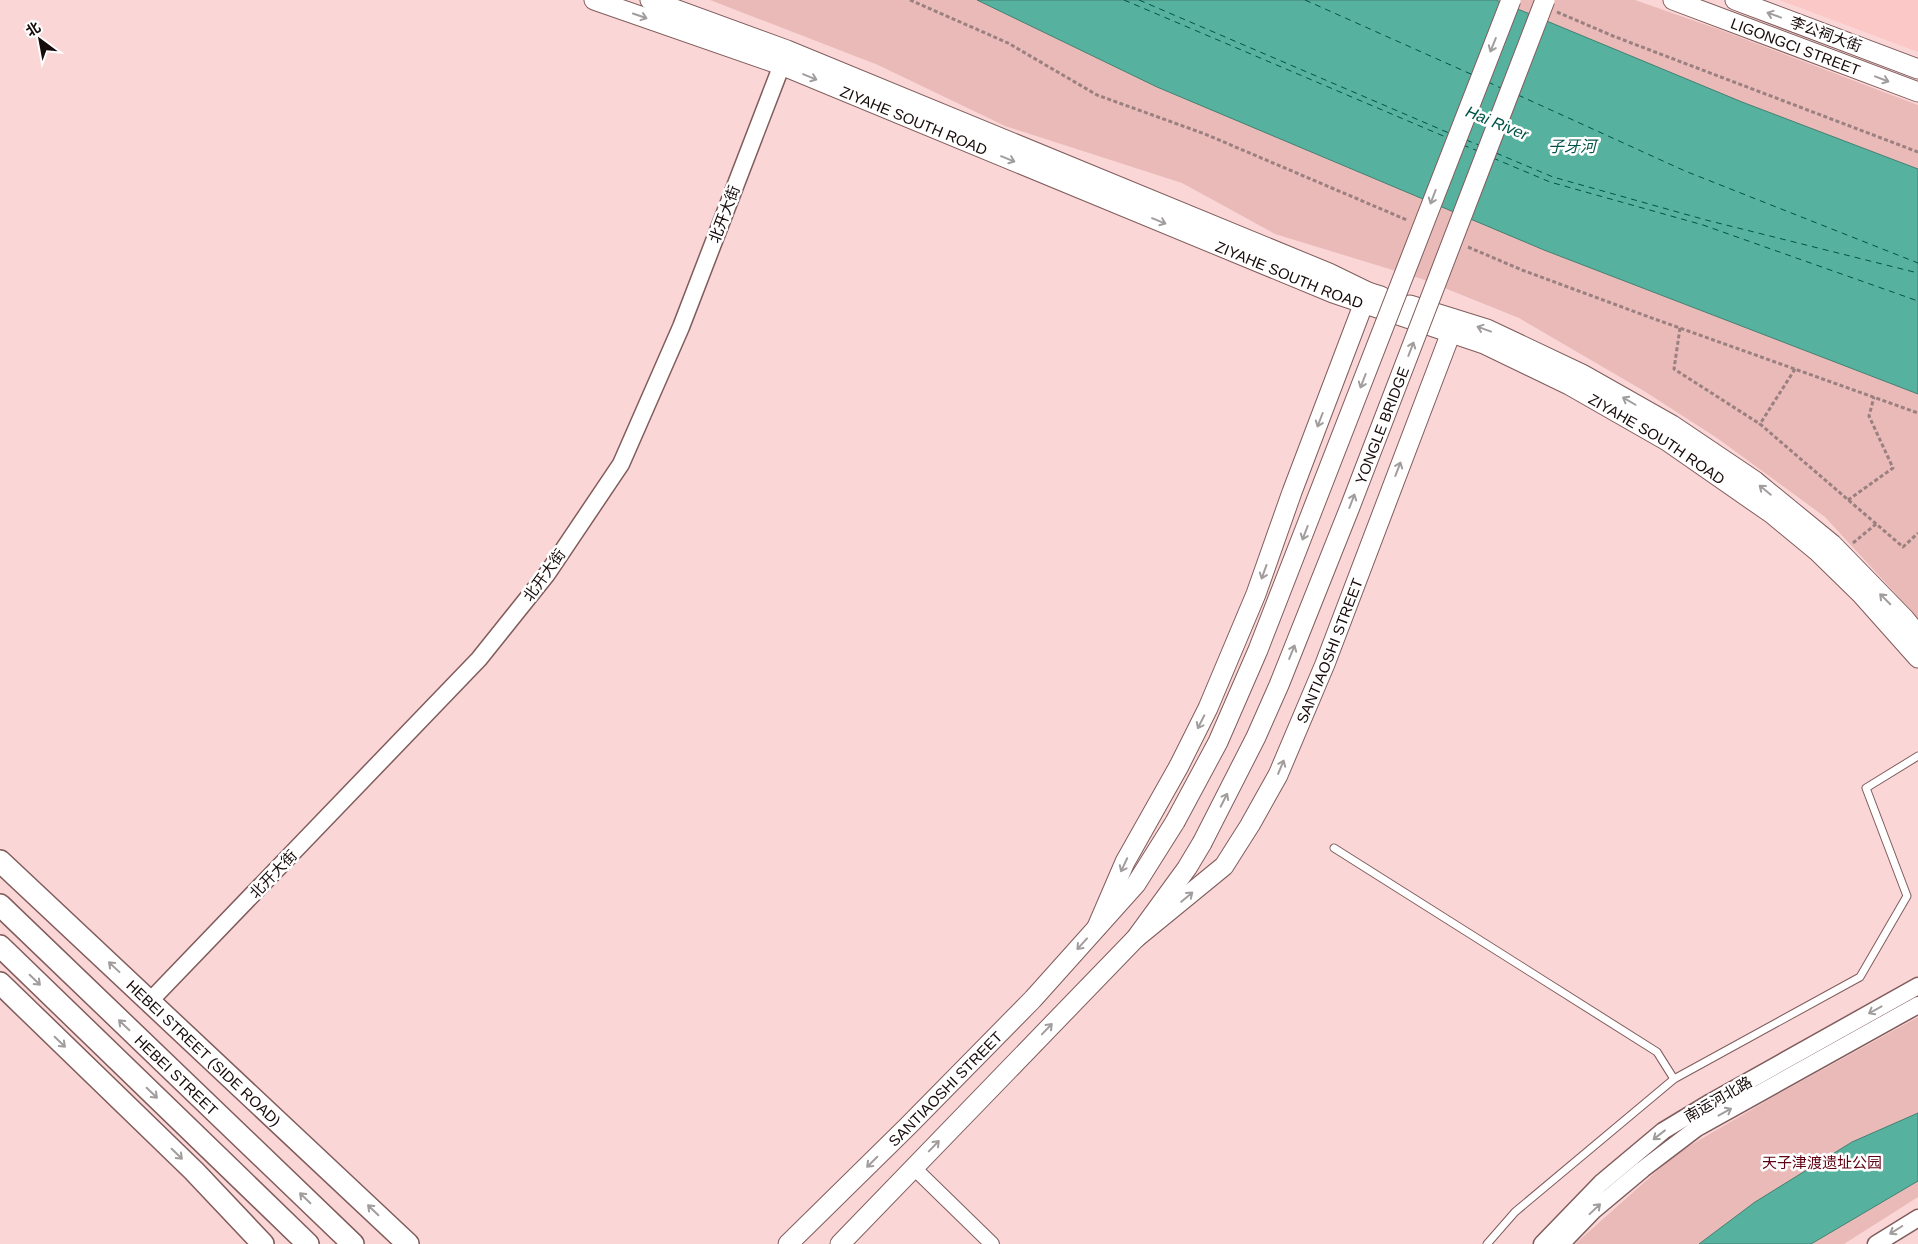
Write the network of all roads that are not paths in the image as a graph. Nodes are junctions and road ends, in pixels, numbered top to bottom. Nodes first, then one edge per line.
1 (594, 0) edge
2 (650, 0) edge
3 (1510, 0) edge
4 (1673, 0) edge
5 (1734, 0) edge
6 (1549, 5) edge
7 (784, 58) junction
8 (1918, 68) edge
9 (1918, 92) edge
10 (1366, 298) junction
11 (1453, 326) junction
12 (1918, 635) edge
13 (1918, 658) edge
14 (1918, 756) edge
15 (1202, 843) joint
16 (1334, 848) dead end
17 (0, 861) edge
18 (0, 905) edge
19 (1097, 927) junction
20 (1136, 938) junction
21 (0, 946) edge
22 (0, 983) edge
23 (1918, 986) edge
24 (150, 1001) junction
25 (1918, 1005) edge
26 (1674, 1079) junction
27 (913, 1167) junction
28 (1918, 1218) edge
29 (263, 1244) edge
30 (308, 1244) edge
31 (353, 1244) edge
32 (408, 1244) edge
33 (788, 1244) edge
34 (840, 1244) edge
35 (992, 1244) edge
36 (1487, 1244) edge
37 (1542, 1244) edge
38 (1561, 1244) edge
39 (1876, 1244) edge

1 -> 7 main road, ZIYAHE SOUTH ROAD
2 - 7 main road, ZIYAHE SOUTH ROAD
3 -> 19 main road, SANTIAOSHI STREET, bridge
4 -> 9 main road, LIGONGCI STREET
8 -> 5 main road, 李公祠大街
15 -> 6 main road, YONGLE BRIDGE, bridge
7 - 10 main road, ZIYAHE SOUTH ROAD
7 - 24 street, 北开大街
10 - 11 main road, ZIYAHE SOUTH ROAD
10 -> 19 main road, SANTIAOSHI STREET
12 -> 11 main road, ZIYAHE SOUTH ROAD
11 - 13 main road, ZIYAHE SOUTH ROAD
20 -> 11 main road, SANTIAOSHI STREET
14 - 26 lane
15 - 20 main road, SANTIAOSHI STREET
16 - 26 lane
24 -> 17 main road, HEBEI STREET (SIDE ROAD)
31 -> 18 main road, HEBEI STREET
19 -> 33 main road, SANTIAOSHI STREET
27 -> 20 main road, SANTIAOSHI STREET
21 -> 30 main road, HEBEI STREET
22 -> 29 main road
23 -> 37 street, 南运河北路
32 -> 24 main road, HEBEI STREET (SIDE ROAD)
38 -> 25 street, 南运河北路
26 - 36 lane
27 - 34 main road, SANTIAOSHI STREET
27 - 35 street
28 -> 39 street

